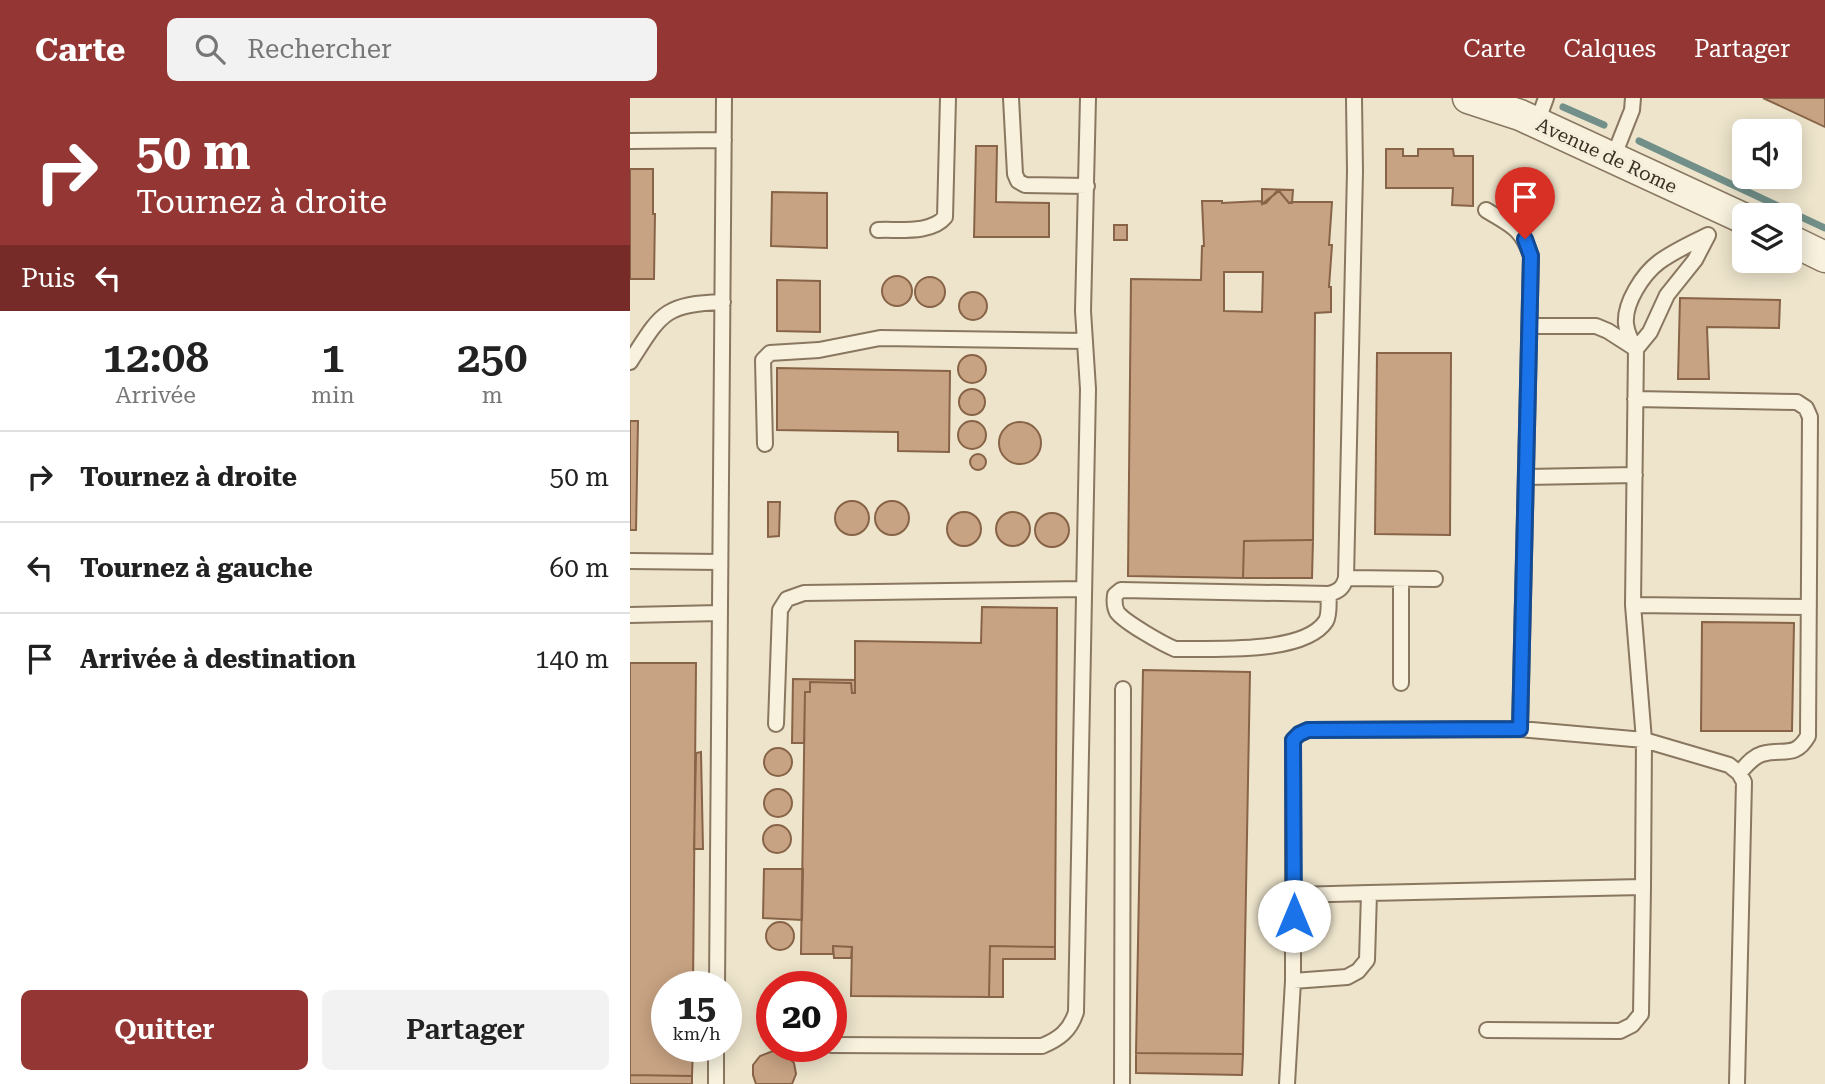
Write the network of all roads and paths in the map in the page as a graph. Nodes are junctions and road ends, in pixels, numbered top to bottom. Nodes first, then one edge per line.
1 (724, 98) edge
2 (948, 98) edge
3 (1011, 98) edge
4 (1088, 98) edge
5 (1354, 98) edge
6 (1468, 98) edge
7 (1633, 98) edge
8 (1542, 110) edge
9 (724, 140) junction
10 (630, 141) edge
11 (1613, 158) junction
12 (1087, 186) junction
13 (1486, 210) dead end
14 (1732, 213) edge
15 (1732, 220) edge
16 (878, 230) dead end
17 (1708, 235) junction
18 (1802, 246) edge
19 (1825, 257) edge
20 (723, 302) junction
21 (1530, 326) junction
22 (1085, 341) junction
23 (1636, 349) junction
24 (630, 362) edge
25 (1635, 399) junction
26 (765, 444) dead end
27 (1634, 475) junction
28 (1526, 477) junction
29 (630, 561) edge
30 (720, 562) junction
31 (1346, 578) junction
32 (1401, 579) junction
33 (1436, 579) dead end
34 (1084, 589) junction
35 (1329, 594) junction
36 (1633, 605) junction
37 (1809, 607) junction
38 (720, 613) junction
39 (630, 615) edge
40 (1401, 683) dead end
41 (1123, 689) dead end
42 (776, 724) dead end
43 (1520, 729) junction
44 (1644, 740) junction
45 (1739, 773) junction
46 (1643, 887) junction
47 (1369, 893) junction
48 (1294, 895) junction
49 (717, 971) edge
50 (1293, 981) junction
51 (1487, 1030) dead end
52 (847, 1045) edge
53 (716, 1062) edge
54 (716, 1084) edge
55 (1122, 1084) edge
56 (1287, 1084) edge
57 (1738, 1084) edge

1 - 9 lane
2 - 16 lane
3 - 12 lane
4 - 12 lane
5 - 31 lane
6 - 8 street, Avenue de Rome
7 - 11 lane
8 - 11 street, Avenue de Rome
9 - 10 lane
9 - 20 lane
11 - 14 street, Avenue de Rome
12 - 22 lane
13 - 21 lane
15 - 17 lane
17 - 23 lane
17 - 23 lane
18 - 19 street
20 - 24 lane
20 - 30 lane
21 - 23 lane
21 - 28 lane
22 - 26 lane
22 - 34 lane
23 - 25 lane
25 - 27 lane
25 - 37 lane
27 - 28 lane
27 - 36 lane
28 - 43 lane
29 - 30 lane
30 - 38 lane
31 - 32 lane
31 - 35 lane
32 - 33 lane
32 - 40 lane
34 - 42 lane
34 - 52 lane
35 - 35 lane
36 - 37 lane
36 - 44 lane
37 - 45 lane
38 - 39 lane
38 - 49 lane
41 - 55 lane
43 - 44 lane
43 - 48 lane
44 - 45 lane
44 - 46 lane
45 - 57 lane
46 - 47 lane
46 - 51 lane
47 - 48 lane
47 - 50 lane
48 - 50 lane
50 - 56 lane
53 - 54 lane

